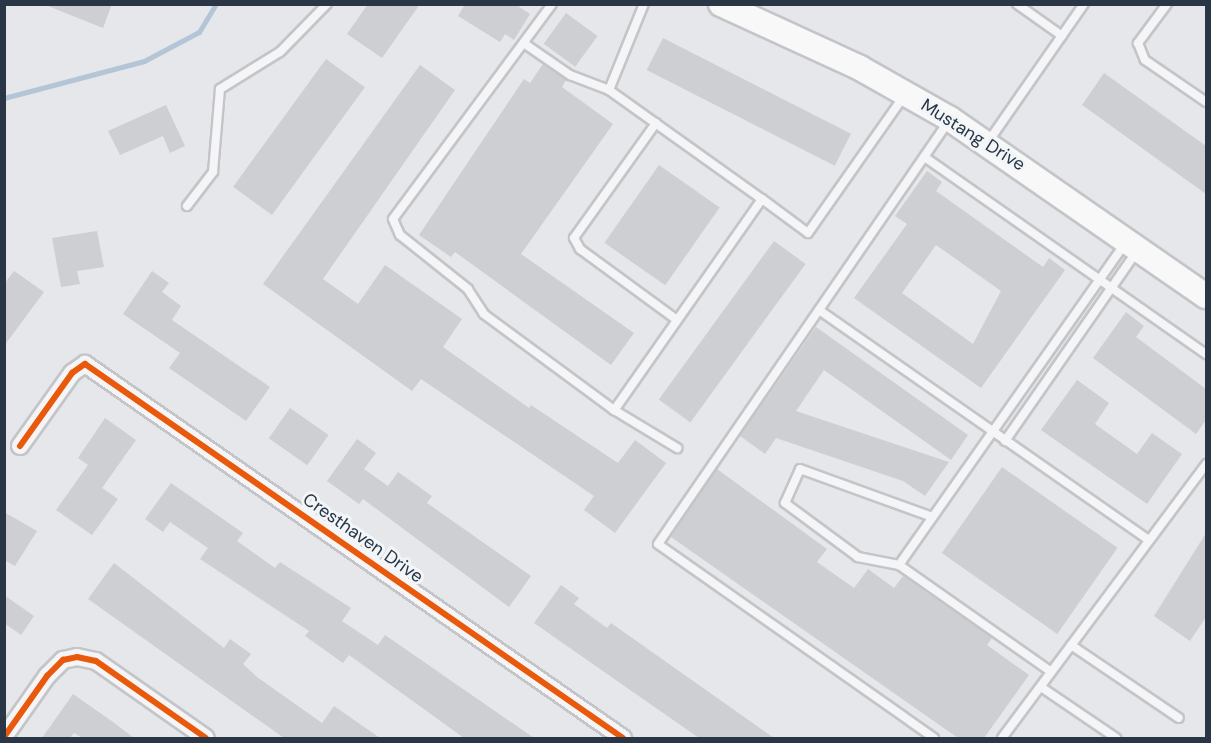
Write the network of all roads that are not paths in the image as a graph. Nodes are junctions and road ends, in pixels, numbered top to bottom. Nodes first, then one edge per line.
1 (327, 4) edge
2 (552, 4) edge
3 (644, 4) edge
4 (722, 4) edge
5 (1017, 4) edge
6 (1084, 4) edge
7 (1167, 4) edge
8 (1062, 36) junction
9 (525, 44) junction
10 (609, 90) junction
11 (906, 93) junction
12 (1206, 102) edge
13 (950, 119) junction
14 (656, 123) junction
15 (988, 142) junction
16 (926, 158) junction
17 (762, 199) junction
18 (187, 206) dead end
19 (1133, 244) junction
20 (1099, 279) junction
21 (1110, 289) junction
22 (1206, 296) edge
23 (819, 310) junction
24 (677, 320) junction
25 (1206, 354) edge
26 (614, 410) junction
27 (991, 431) junction
28 (1005, 441) junction
29 (20, 446) dead end
30 (677, 448) dead end
31 (1206, 464) edge
32 (930, 516) junction
33 (1149, 540) junction
34 (899, 566) junction
35 (1071, 645) junction
36 (1050, 672) junction
37 (1041, 687) junction
38 (1179, 718) dead end
39 (4, 737) edge
40 (206, 738) edge
41 (623, 738) edge
42 (934, 738) edge
43 (1002, 738) edge
44 (1116, 738) edge

1 - 18 lane
2 - 9 lane
3 - 10 lane
4 - 11 main road, Mustang Drive
5 - 8 lane
6 - 8 lane
7 - 12 lane
8 - 15 lane
9 - 10 lane
9 - 26 lane
10 - 14 lane
11 - 13 main road, Mustang Drive
11 - 17 lane
13 - 15 main road, Mustang Drive
13 - 16 lane
14 - 17 lane
14 - 24 lane
15 - 19 main road, Mustang Drive
16 - 20 lane
16 - 23 lane
17 - 24 lane
19 - 20 lane
19 - 21 lane
19 - 22 main road, Mustang Drive
20 - 21 lane
20 - 27 lane
21 - 25 lane
21 - 28 lane
23 - 27 lane
23 - 42 lane
24 - 26 lane
26 - 30 lane
27 - 28 lane
27 - 32 lane
28 - 33 lane
29 - 41 street, Cresthaven Drive
31 - 33 lane
32 - 34 lane
32 - 34 lane
33 - 35 lane
34 - 36 lane
35 - 36 lane
35 - 38 lane
36 - 37 lane
37 - 43 lane
37 - 44 lane
39 - 40 street

